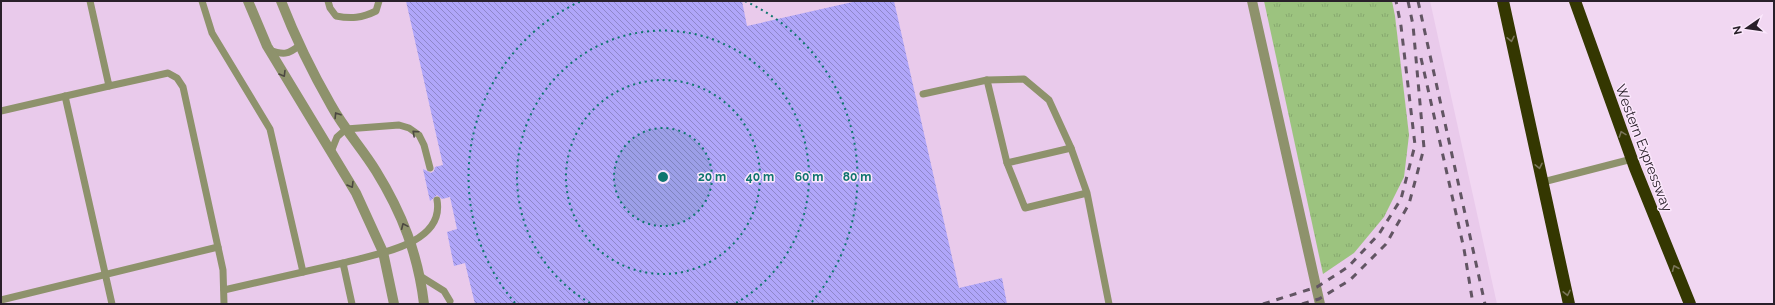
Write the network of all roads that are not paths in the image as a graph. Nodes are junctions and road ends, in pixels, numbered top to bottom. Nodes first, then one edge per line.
1 (90, 1) edge
2 (202, 1) edge
3 (248, 1) edge
4 (281, 1) edge
5 (328, 1) edge
6 (379, 1) edge
7 (1252, 1) edge
8 (1503, 1) edge
9 (1575, 1) edge
10 (300, 45) junction
11 (269, 50) junction
12 (987, 80) junction
13 (109, 86) junction
14 (923, 94) dead end
15 (65, 96) junction
16 (1, 111) edge
17 (346, 129) junction
18 (1070, 148) junction
19 (331, 152) junction
20 (1632, 159) junction
21 (1007, 162) junction
22 (430, 168) dead end
23 (1543, 182) junction
24 (1087, 193) junction
25 (437, 200) dead end
26 (411, 242) junction
27 (218, 246) junction
28 (383, 252) junction
29 (343, 263) junction
30 (303, 272) junction
31 (106, 274) junction
32 (420, 276) junction
33 (224, 290) junction
34 (1, 300) edge
35 (450, 301) dead end
36 (112, 304) edge
37 (224, 304) edge
38 (352, 304) edge
39 (394, 304) edge
40 (424, 304) edge
41 (1109, 304) edge
42 (1320, 304) edge
43 (1570, 304) edge
44 (1690, 304) edge

1 - 13 lane
2 - 30 lane
3 - 11 street
4 - 10 street
5 - 6 lane
7 - 42 street
8 -> 23 highway
20 -> 9 highway, Western Expressway
10 - 11 lane
17 -> 10 street
11 -> 19 street
12 - 14 lane
12 - 18 lane
12 - 21 lane
13 - 15 lane
13 - 27 lane
15 - 16 lane
15 - 31 lane
17 - 19 lane
22 -> 17 lane
26 -> 17 street
18 - 21 lane
18 - 24 lane
19 -> 28 street
20 - 23 lane
44 -> 20 highway, Western Expressway
21 - 24 lane
23 -> 43 highway
24 - 41 lane
25 - 26 lane
26 - 28 lane
26 - 32 street
27 - 31 lane
27 - 33 lane
28 - 29 lane
28 - 39 street
29 - 30 lane
29 - 38 lane
30 - 33 lane
31 - 34 lane
31 - 36 lane
32 - 35 lane
32 - 40 street
33 - 37 lane

